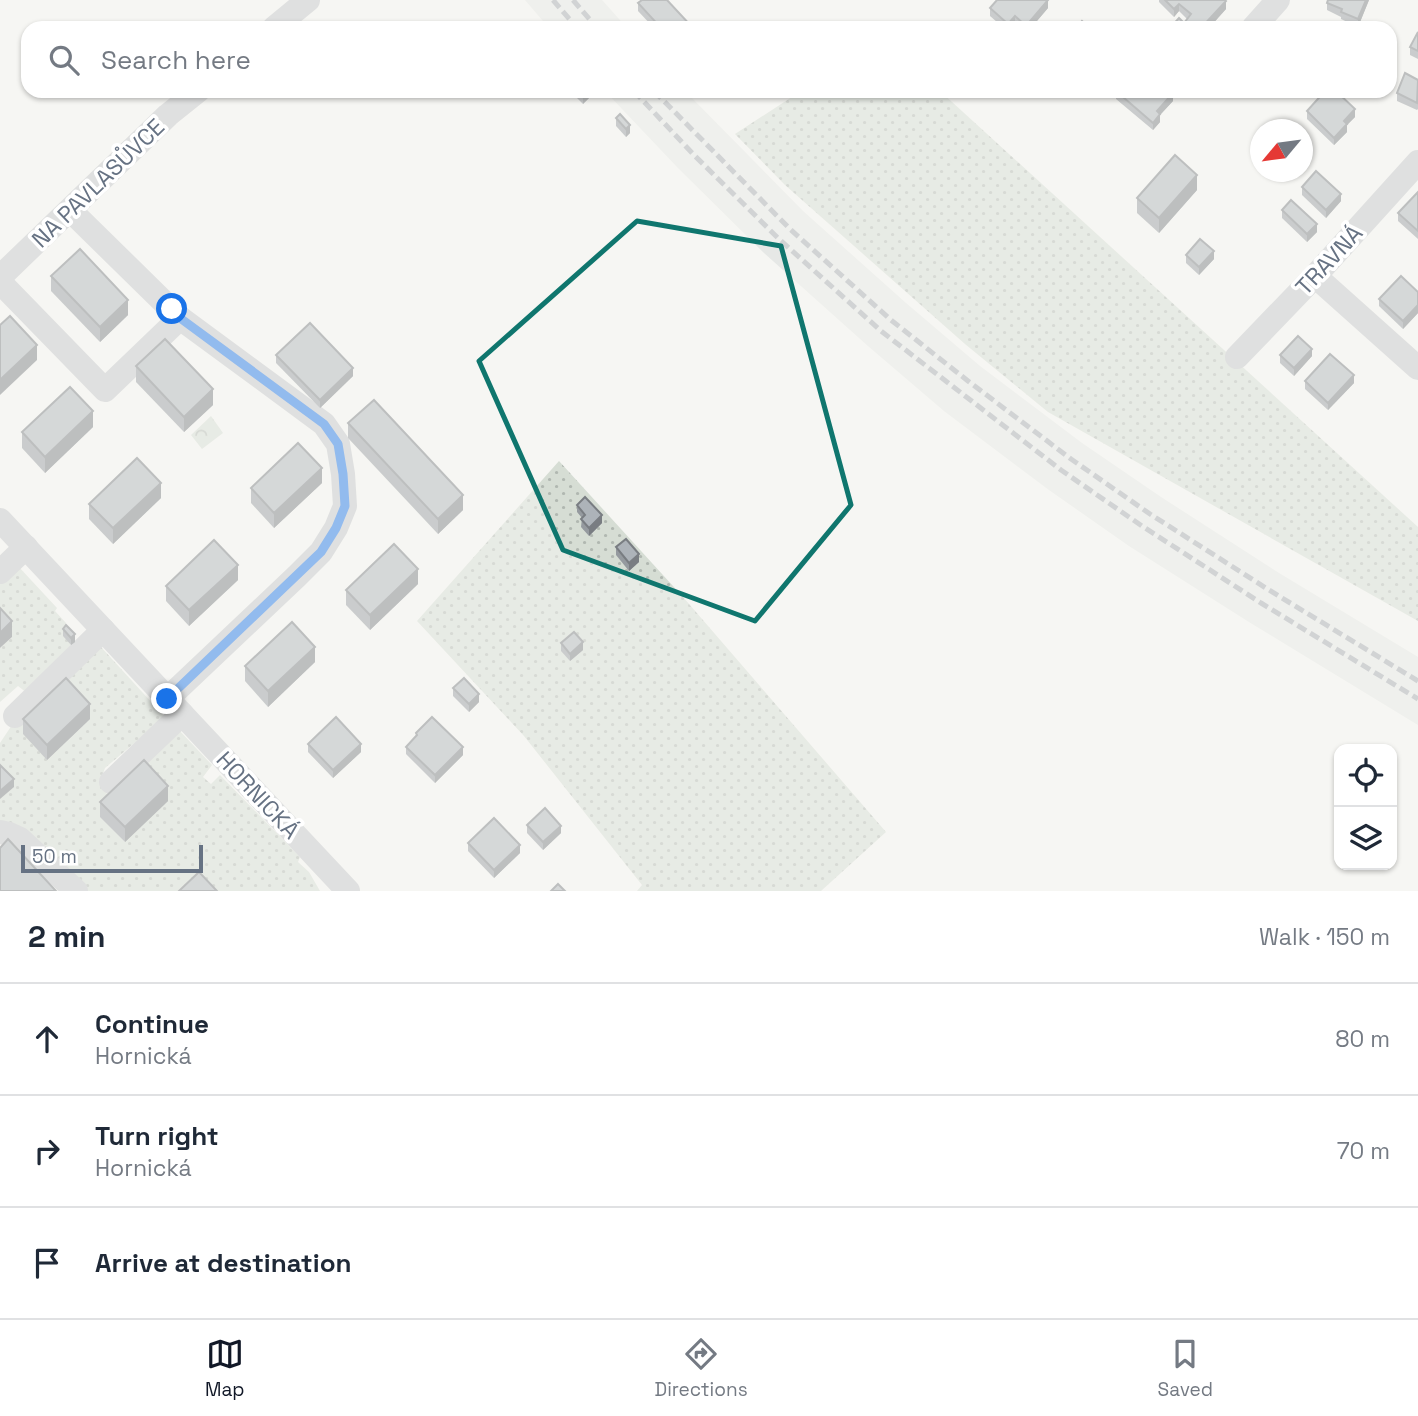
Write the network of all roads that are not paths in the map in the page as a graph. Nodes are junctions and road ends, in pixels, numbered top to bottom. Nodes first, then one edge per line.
1 (308, 0) edge
2 (1278, 0) edge
3 (282, 21) edge
4 (1259, 21) edge
5 (189, 98) edge
6 (1418, 162) edge
7 (70, 210) junction
8 (1315, 276) junction
9 (0, 280) edge
10 (180, 318) junction
11 (1237, 356) dead end
12 (1418, 368) edge
13 (0, 520) edge
14 (26, 547) junction
15 (0, 572) edge
16 (103, 630) junction
17 (174, 706) junction
18 (15, 716) dead end
19 (111, 782) dead end
20 (0, 832) edge
21 (76, 891) edge
22 (348, 891) edge

1 - 3 street
2 - 4 street
5 - 7 street, NA PAVLASŮVCE
6 - 8 street, TRAVNÁ
7 - 9 street, NA PAVLASŮVCE
7 - 10 street
8 - 11 street, TRAVNÁ
8 - 12 street
9 - 10 street
10 - 17 street
13 - 14 street, HORNICKÁ
14 - 15 street
14 - 16 street, HORNICKÁ
16 - 17 street, HORNICKÁ
16 - 18 street
17 - 19 street
17 - 22 street, HORNICKÁ
20 - 21 street

